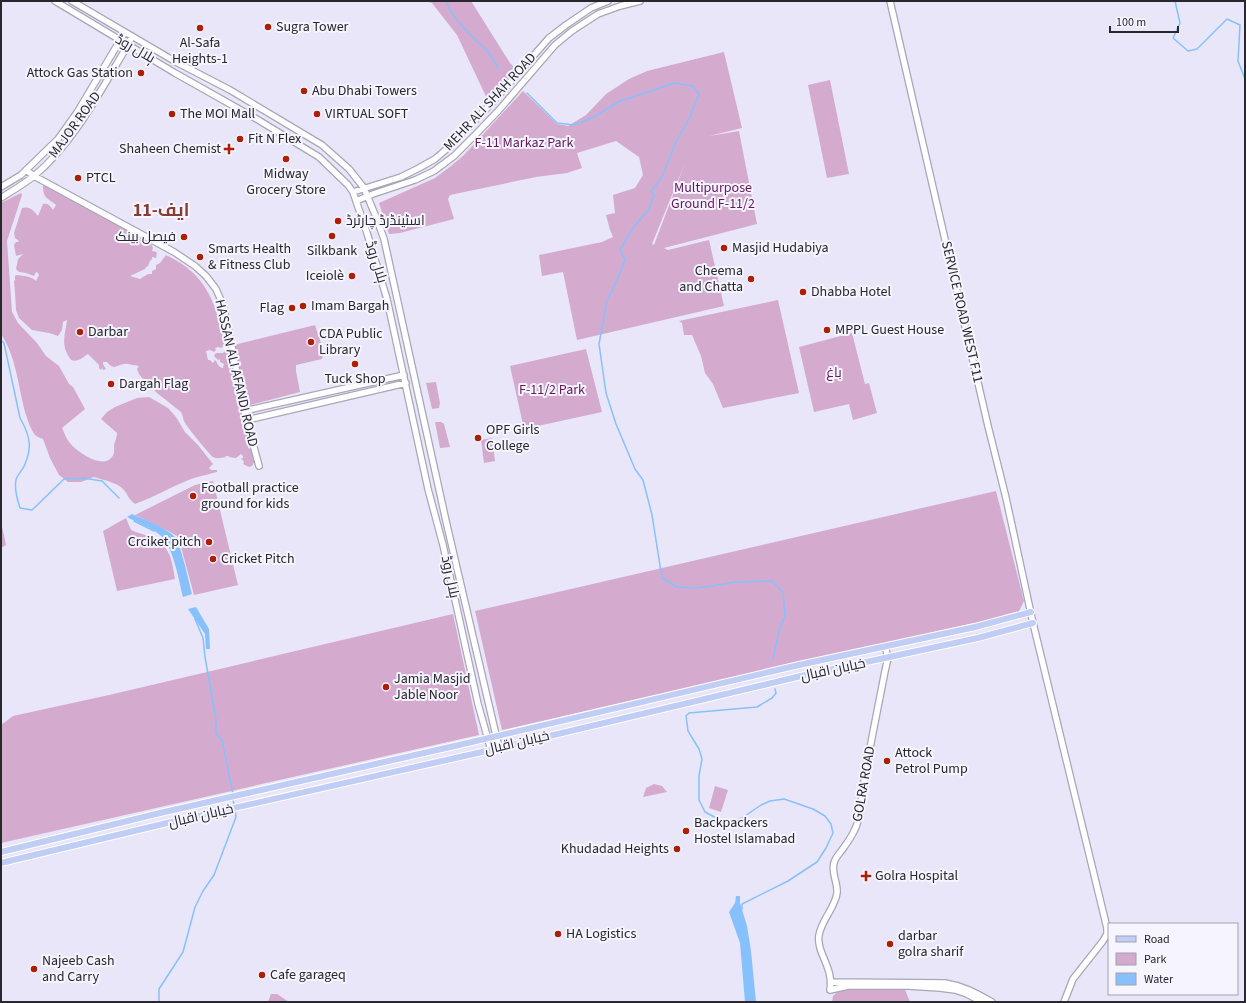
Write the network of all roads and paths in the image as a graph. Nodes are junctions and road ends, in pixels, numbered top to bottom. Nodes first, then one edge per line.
1 (55, 1) edge
2 (72, 1) edge
3 (608, 1) edge
4 (640, 1) edge
5 (890, 1) edge
6 (125, 32) junction
7 (132, 36) junction
8 (119, 40) junction
9 (128, 45) junction
10 (26, 170) junction
11 (34, 176) junction
12 (1, 187) edge
13 (364, 188) junction
14 (353, 192) junction
15 (367, 196) junction
16 (1, 198) edge
17 (356, 201) junction
18 (404, 375) junction
19 (406, 383) junction
20 (244, 411) junction
21 (246, 420) junction
22 (259, 466) dead end
23 (1031, 612) junction
24 (1033, 623) junction
25 (885, 646) junction
26 (888, 658) junction
27 (683, 692) junction
28 (686, 703) junction
29 (598, 713) junction
30 (600, 723) junction
31 (496, 736) junction
32 (487, 738) junction
33 (499, 748) junction
34 (436, 750) junction
35 (491, 750) junction
36 (438, 761) junction
37 (272, 788) junction
38 (276, 799) junction
39 (55, 839) junction
40 (58, 850) junction
41 (1, 852) edge
42 (1, 863) edge
43 (832, 982) junction
44 (982, 1002) edge
45 (992, 1002) edge
46 (1064, 1002) edge

1 - 8 street, ہلال روڈ
2 - 6 street, ہلال روڈ
3 - 13 street, MEHR ALI SHAH ROAD
4 - 15 street, MEHR ALI SHAH ROAD
5 - 23 street, SERVICE ROAD WEST F11
6 - 7 street, ہلال روڈ
6 - 8 street, MAJOR ROAD
7 - 9 street, MAJOR ROAD
7 - 13 street, ہلال روڈ
8 - 9 street, ہلال روڈ
8 - 10 street, MAJOR ROAD
9 - 11 street, MAJOR ROAD
9 - 14 street, ہلال روڈ
10 - 11 street, HASSAN ALI AFANDI ROAD
10 - 12 street, MAJOR ROAD
11 - 16 street, MAJOR ROAD
11 - 20 street, HASSAN ALI AFANDI ROAD
13 - 14 street, MEHR ALI SHAH ROAD
13 - 15 street, ہلال روڈ
14 - 17 street, ہلال روڈ
15 - 17 street, MEHR ALI SHAH ROAD
15 - 31 street, ہلال روڈ
17 - 18 street, ہلال روڈ
18 - 19 street, ہلال روڈ
18 - 20 street
19 - 21 street
19 - 32 street, ہلال روڈ
20 - 21 street, HASSAN ALI AFANDI ROAD
21 - 22 street, HASSAN ALI AFANDI ROAD
23 - 24 street, SERVICE ROAD WEST F11
23 - 25 main road, خیابان اقبال
24 - 26 main road, خیابان اقبال
24 - 46 street, SERVICE ROAD WEST F11
25 - 26 street, GOLRA ROAD
25 - 27 main road, خیابان اقبال
26 - 28 main road, خیابان اقبال
26 - 43 street, GOLRA ROAD
27 - 28 main road
27 - 29 main road, خیابان اقبال
28 - 30 main road, خیابان اقبال
29 - 30 main road
29 - 31 main road, خیابان اقبال
30 - 33 main road, خیابان اقبال
31 - 32 main road, خیابان اقبال
31 - 33 street, ہلال روڈ
32 - 34 main road, خیابان اقبال
32 - 35 street, ہلال روڈ
33 - 35 main road, خیابان اقبال
34 - 36 main road
34 - 37 main road, خیابان اقبال
35 - 36 main road, خیابان اقبال
36 - 38 main road, خیابان اقبال
37 - 38 main road
37 - 39 main road, خیابان اقبال
38 - 40 main road, خیابان اقبال
39 - 40 main road
39 - 41 main road, خیابان اقبال
40 - 42 main road, خیابان اقبال
43 - 44 street
43 - 45 street

